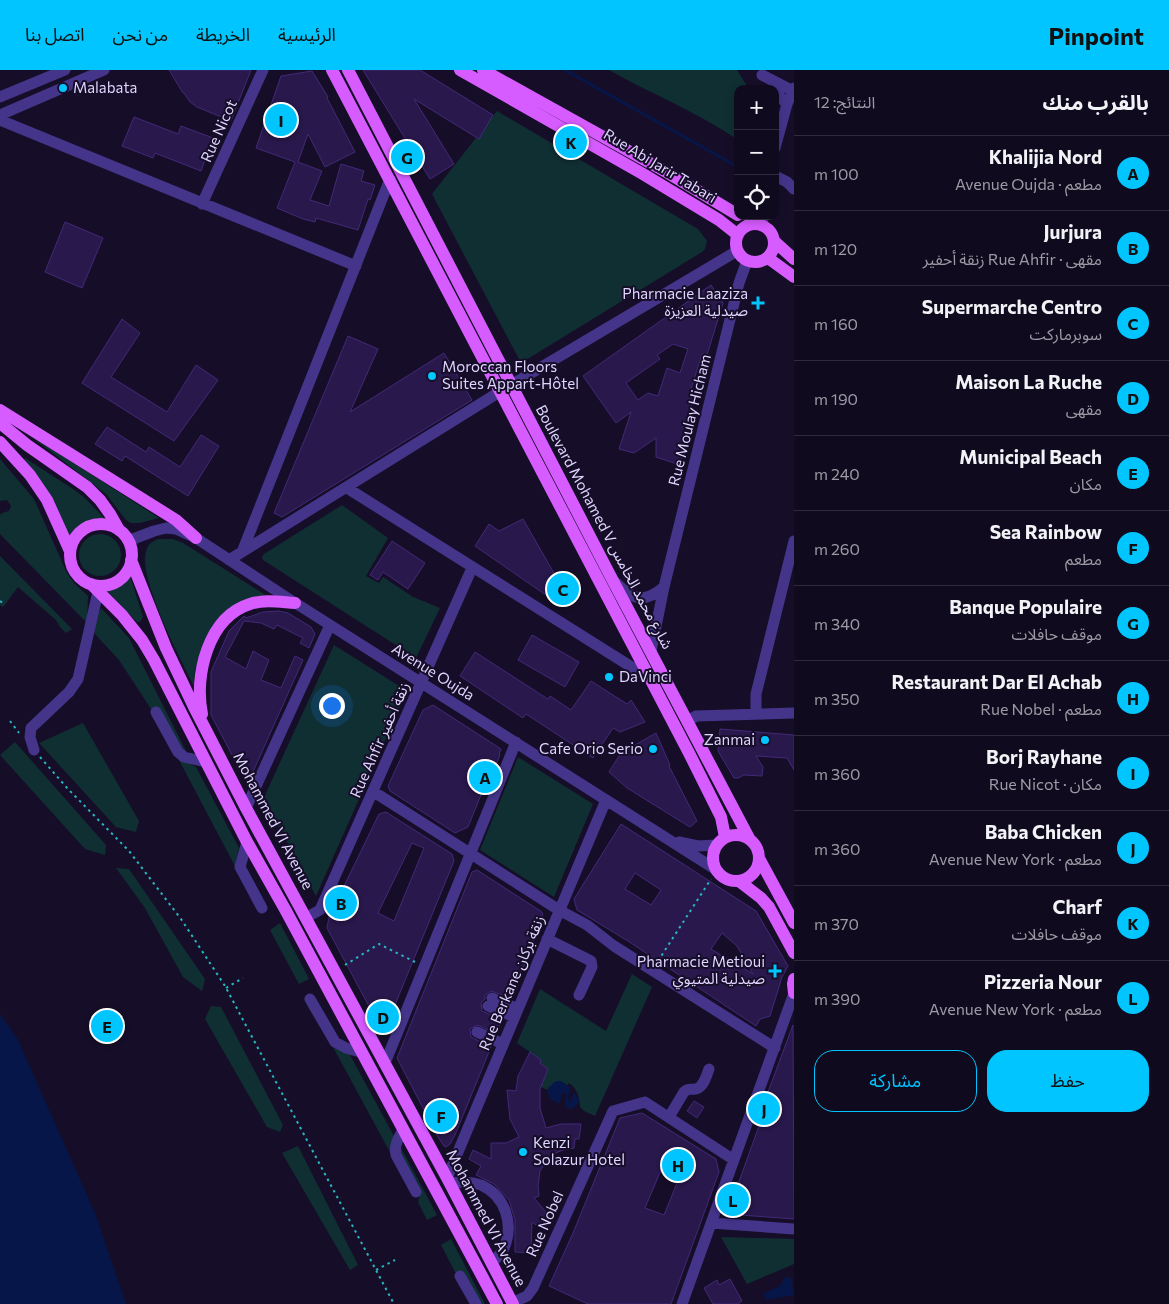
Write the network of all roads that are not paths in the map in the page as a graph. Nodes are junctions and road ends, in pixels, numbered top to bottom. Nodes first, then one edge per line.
1 (65, 70) edge
2 (104, 70) edge
3 (263, 70) edge
4 (332, 70) edge
5 (348, 70) edge
6 (460, 70) edge
7 (483, 70) edge
8 (760, 72) edge
9 (769, 85) edge
10 (793, 89) edge
11 (779, 96) edge
12 (0, 98) edge
13 (787, 104) junction
14 (0, 115) edge
15 (0, 120) edge
16 (779, 133) edge
17 (779, 178) edge
18 (390, 179) junction
19 (794, 189) edge
20 (202, 204) junction
21 (734, 213) edge
22 (759, 222) edge
23 (738, 235) junction
24 (774, 241) junction
25 (737, 251) junction
26 (768, 258) junction
27 (794, 259) edge
28 (747, 261) junction
29 (356, 266) junction
30 (794, 277) edge
31 (506, 388) junction
32 (0, 410) edge
33 (0, 423) edge
34 (0, 442) edge
35 (346, 488) junction
36 (119, 530) junction
37 (196, 538) junction
38 (128, 541) junction
39 (794, 541) edge
40 (70, 551) junction
41 (242, 552) junction
42 (131, 560) junction
43 (229, 560) junction
44 (472, 568) junction
45 (612, 579) junction
46 (664, 587) junction
47 (95, 588) junction
48 (296, 603) junction
49 (330, 625) junction
50 (651, 652) junction
51 (649, 678) junction
52 (422, 683) junction
53 (156, 712) dead end
54 (794, 713) edge
55 (756, 714) junction
56 (688, 721) junction
57 (204, 726) junction
58 (516, 742) junction
59 (34, 750) road end
60 (206, 762) junction
61 (374, 792) junction
62 (606, 800) junction
63 (246, 808) junction
64 (749, 838) junction
65 (670, 840) junction
66 (721, 841) junction
67 (247, 842) junction
68 (470, 853) junction
69 (760, 860) junction
70 (713, 874) junction
71 (739, 882) junction
72 (262, 908) dead end
73 (559, 910) junction
74 (307, 917) junction
75 (794, 923) edge
76 (547, 939) junction
77 (794, 953) edge
78 (794, 979) edge
79 (794, 993) edge
80 (579, 995) dead end
81 (310, 999) dead end
82 (490, 1002) dead end
83 (516, 1013) junction
84 (794, 1018) edge
85 (477, 1032) dead end
86 (780, 1033) junction
87 (503, 1044) junction
88 (774, 1048) junction
89 (360, 1052) junction
90 (385, 1063) junction
91 (709, 1069) dead end
92 (669, 1118) junction
93 (403, 1130) junction
94 (734, 1160) junction
95 (449, 1180) junction
96 (416, 1192) dead end
97 (712, 1223) junction
98 (794, 1229) edge
99 (491, 1264) junction
100 (460, 1276) dead end
101 (512, 1303) edge
102 (476, 1304) edge
103 (496, 1304) edge
104 (682, 1304) edge

1 - 12 street
2 - 14 street
3 - 20 street, Rue Nicot
4 - 18 main road, Boulevard Mohamed V شارع محمد الخامس
5 - 31 main road, Boulevard Mohamed V شارع محمد الخامس
6 - 23 main road, Rue Abi Jarir Tabari
7 - 21 main road, Rue Abi Jarir Tabari
8 - 9 street
8 - 10 street
10 - 13 street
11 - 13 street
13 - 16 street
15 - 20 street
17 - 19 street
18 - 29 street
18 - 31 main road, Boulevard Mohamed V شارع محمد الخامس
20 - 29 street
22 - 23 main road
22 - 24 main road
23 - 25 main road
24 - 26 main road
24 - 27 main road
25 - 28 main road
25 - 31 street
26 - 28 main road
26 - 30 main road
28 - 46 street, Rue Moulay Hicham
29 - 41 street
31 - 35 street
31 - 45 main road, Boulevard Mohamed V شارع محمد الخامس
31 - 51 main road, Boulevard Mohamed V شارع محمد الخامس
32 - 37 main road
33 - 36 main road
34 - 40 main road
35 - 41 street
35 - 44 street
36 - 38 main road
36 - 40 main road
37 - 38 street, Avenue Oujda
37 - 43 street, Avenue Oujda
38 - 42 main road
39 - 55 street
40 - 47 main road
41 - 43 street
42 - 47 main road
42 - 57 main road, Mohammed VI Avenue
43 - 48 street, Avenue Oujda
44 - 51 street
44 - 52 street, Rue Ahfir زنقة أحفير
45 - 46 street
45 - 50 main road, Boulevard Mohamed V شارع محمد الخامس
46 - 50 street, Rue Moulay Hicham
47 - 59 street
47 - 60 main road, Mohammed VI Avenue
48 - 49 street, Avenue Oujda
48 - 57 main road
49 - 52 street, Avenue Oujda
49 - 63 street
50 - 56 main road, Boulevard Mohamed V شارع محمد الخامس
51 - 66 main road, Boulevard Mohamed V شارع محمد الخامس
52 - 58 street, Avenue Oujda
52 - 61 street, Rue Ahfir زنقة أحفير
53 - 60 street
54 - 55 street
55 - 56 street
56 - 64 main road, Boulevard Mohamed V شارع محمد الخامس
57 - 63 main road, Mohammed VI Avenue
58 - 62 street, Avenue Oujda
58 - 68 street
60 - 67 main road, Mohammed VI Avenue
61 - 68 street
61 - 74 street, Rue Ahfir زنقة أحفير
62 - 65 street, Avenue Oujda
62 - 73 street, Rue Berkane زنقة بركان
63 - 74 main road, Mohammed VI Avenue
64 - 66 main road
64 - 69 main road
65 - 66 street
65 - 70 street, Avenue Oujda
66 - 70 main road
67 - 72 street
67 - 89 main road, Mohammed VI Avenue
68 - 73 street
68 - 90 street
69 - 71 main road
69 - 75 main road
70 - 71 main road
71 - 77 main road
73 - 76 street, Rue Berkane زنقة بركان
73 - 88 street
74 - 90 main road, Mohammed VI Avenue
76 - 80 street
76 - 83 street, Rue Berkane زنقة بركان
78 - 79 main road
79 - 86 street
81 - 89 street
82 - 83 street
83 - 87 street, Rue Berkane زنقة بركان
84 - 86 street
85 - 87 street
86 - 88 street
87 - 95 street, Rue Berkane زنقة بركان
88 - 94 street
89 - 93 main road, Mohammed VI Avenue
90 - 95 main road, Mohammed VI Avenue
91 - 92 street
92 - 94 street, Rue Nobel
92 - 101 street, Rue Nobel
93 - 96 street
93 - 103 main road, Mohammed VI Avenue
94 - 97 street
95 - 99 main road, Mohammed VI Avenue
95 - 99 street
97 - 98 street
97 - 104 street
99 - 101 main road, Mohammed VI Avenue
100 - 102 street

